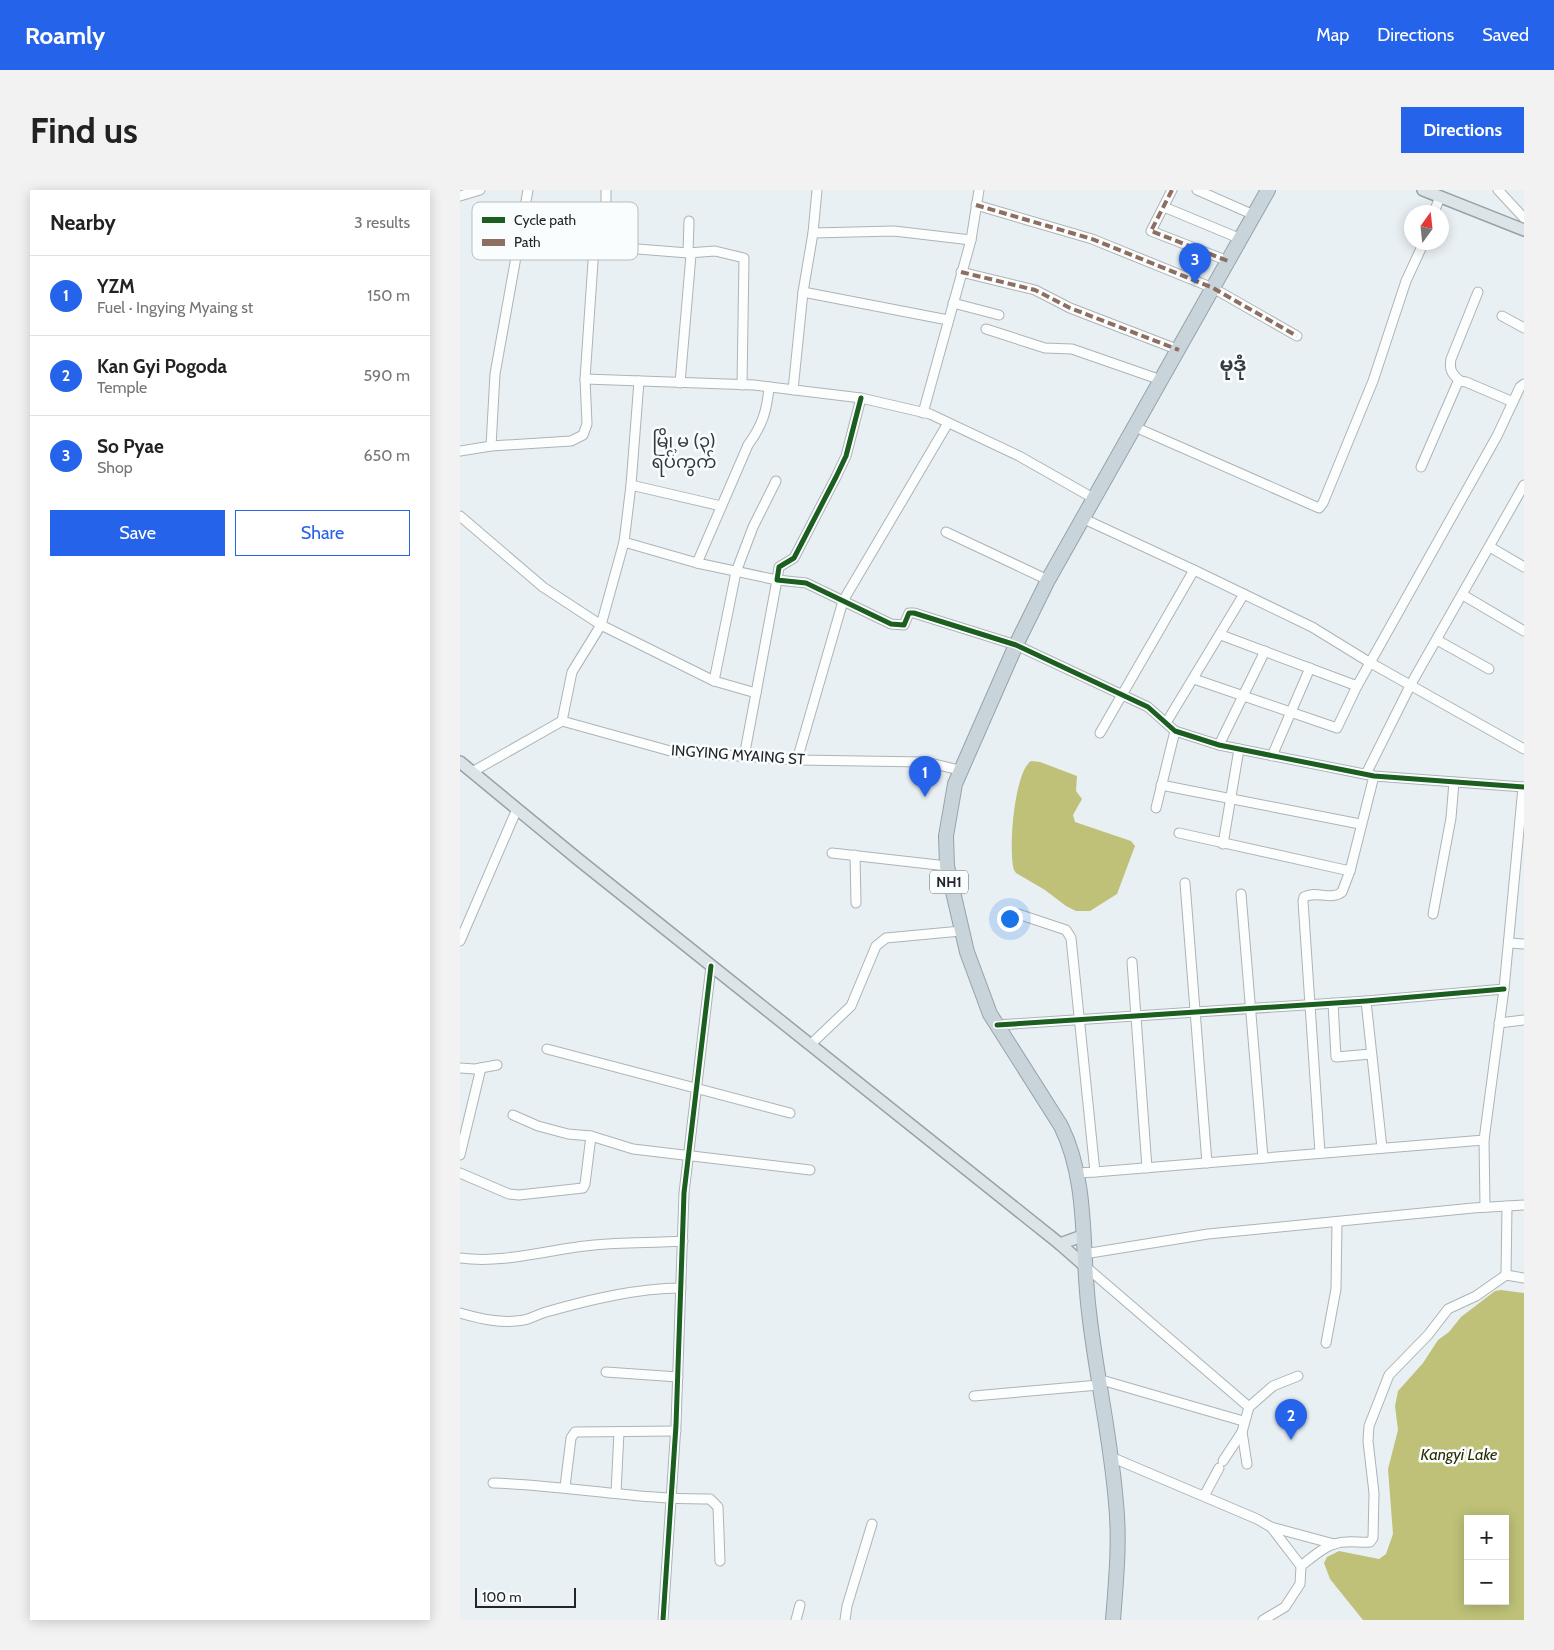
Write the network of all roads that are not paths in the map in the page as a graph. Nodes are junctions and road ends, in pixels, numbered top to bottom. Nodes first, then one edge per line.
1 (480, 190) edge
2 (817, 190) edge
3 (979, 190) edge
4 (1172, 190) edge
5 (1197, 190) edge
6 (1268, 190) edge
7 (1424, 190) edge
8 (1498, 190) edge
9 (460, 196) edge
10 (1440, 197) junction
11 (976, 205) junction
12 (1437, 205) edge
13 (1164, 207) junction
14 (1254, 215) junction
15 (1524, 218) edge
16 (690, 221) dead end
17 (1524, 230) edge
18 (813, 233) junction
19 (1241, 239) junction
20 (971, 240) junction
21 (638, 249) edge
22 (1420, 250) edge
23 (688, 253) junction
24 (515, 260) edge
25 (593, 260) edge
26 (1228, 261) junction
27 (961, 272) junction
28 (1213, 288) junction
29 (803, 292) junction
30 (1478, 292) dead end
31 (953, 303) junction
32 (999, 315) dead end
33 (1502, 316) dead end
34 (948, 320) junction
35 (1524, 328) edge
36 (986, 329) dead end
37 (1297, 336) dead end
38 (1178, 350) junction
39 (585, 379) junction
40 (1161, 380) junction
41 (639, 381) junction
42 (1460, 382) junction
43 (680, 383) junction
44 (1524, 384) edge
45 (742, 385) junction
46 (769, 387) junction
47 (793, 390) junction
48 (861, 398) junction
49 (1513, 402) junction
50 (923, 413) junction
51 (948, 423) junction
52 (1134, 427) junction
53 (491, 446) junction
54 (460, 450) edge
55 (1421, 467) dead end
56 (776, 481) dead end
57 (631, 484) junction
58 (1524, 485) edge
59 (1093, 498) junction
60 (1515, 502) junction
61 (721, 506) junction
62 (1524, 508) edge
63 (460, 516) edge
64 (1082, 518) junction
65 (946, 532) dead end
66 (624, 542) junction
67 (1490, 547) junction
68 (697, 563) junction
69 (1524, 567) edge
70 (1194, 570) junction
71 (736, 572) junction
72 (777, 580) junction
73 (1048, 580) junction
74 (1244, 594) junction
75 (1463, 595) junction
76 (843, 601) junction
77 (600, 625) junction
78 (1524, 631) edge
79 (1221, 635) junction
80 (1437, 640) junction
81 (1016, 645) junction
82 (1264, 651) junction
83 (1368, 662) junction
84 (1310, 668) junction
85 (1488, 669) dead end
86 (1194, 679) junction
87 (714, 681) junction
88 (1412, 684) junction
89 (1357, 686) junction
90 (756, 693) junction
91 (1122, 694) junction
92 (1242, 697) junction
93 (1290, 714) junction
94 (562, 721) junction
95 (1166, 723) junction
96 (1175, 731) junction
97 (1100, 733) dead end
98 (1220, 745) junction
99 (1239, 749) junction
100 (1524, 749) edge
101 (1272, 756) junction
102 (744, 757) junction
103 (798, 760) junction
104 (460, 762) edge
105 (959, 770) junction
106 (472, 772) junction
107 (1370, 775) junction
108 (1454, 782) junction
109 (1161, 785) junction
110 (1524, 787) edge
111 (1232, 799) junction
112 (1156, 808) dead end
113 (517, 809) junction
114 (1360, 824) junction
115 (1179, 833) dead end
116 (1223, 844) junction
117 (832, 853) dead end
118 (855, 856) junction
119 (947, 866) junction
120 (1520, 870) edge
121 (1350, 871) junction
122 (1185, 883) dead end
123 (1241, 894) dead end
124 (856, 904) dead end
125 (1018, 914) dead end
126 (1433, 914) dead end
127 (961, 931) junction
128 (460, 942) edge
129 (1509, 943) junction
130 (1524, 944) edge
131 (1132, 962) dead end
132 (711, 966) junction
133 (1504, 989) junction
134 (1366, 1001) junction
135 (1333, 1003) junction
136 (1311, 1004) junction
137 (1252, 1009) junction
138 (1195, 1012) junction
139 (1135, 1018) junction
140 (1524, 1020) edge
141 (1080, 1021) junction
142 (1499, 1023) junction
143 (997, 1025) junction
144 (810, 1045) junction
145 (547, 1049) dead end
146 (1371, 1054) junction
147 (498, 1065) dead end
148 (460, 1068) edge
149 (481, 1068) junction
150 (697, 1089) junction
151 (790, 1114) dead end
152 (513, 1115) dead end
153 (591, 1136) junction
154 (1484, 1140) junction
155 (1382, 1148) junction
156 (1320, 1153) junction
157 (689, 1154) junction
158 (460, 1155) edge
159 (1263, 1158) junction
160 (1207, 1163) junction
161 (1147, 1168) junction
162 (810, 1170) dead end
163 (1095, 1172) junction
164 (460, 1173) edge
165 (1078, 1173) junction
166 (1507, 1206) junction
167 (1524, 1206) edge
168 (1485, 1207) junction
169 (1337, 1222) junction
170 (1082, 1236) junction
171 (683, 1241) junction
172 (1060, 1244) junction
173 (460, 1258) edge
174 (1084, 1260) junction
175 (1506, 1275) junction
176 (1524, 1278) edge
177 (681, 1288) junction
178 (460, 1313) edge
179 (1326, 1343) dead end
180 (606, 1372) dead end
181 (1298, 1376) dead end
182 (678, 1377) junction
183 (1099, 1382) junction
184 (974, 1396) dead end
185 (1249, 1408) junction
186 (1243, 1421) junction
187 (676, 1431) junction
188 (618, 1432) junction
189 (1242, 1432) junction
190 (1111, 1457) junction
191 (1247, 1464) dead end
192 (493, 1483) dead end
193 (565, 1487) junction
194 (616, 1493) junction
195 (1204, 1496) junction
196 (671, 1500) junction
197 (872, 1524) dead end
198 (1271, 1527) junction
199 (1334, 1544) junction
200 (720, 1561) dead end
201 (1301, 1566) junction
202 (800, 1605) dead end
203 (663, 1620) edge
204 (796, 1620) edge
205 (845, 1620) edge
206 (1114, 1620) edge
207 (1263, 1620) edge

1 - 9 street
2 - 18 street
3 - 11 street
4 - 13 street
5 - 14 street
6 - 14 highway, NH1
7 - 10 main road
8 - 15 street
10 - 12 street
10 - 17 main road
11 - 20 street
11 - 28 street
13 - 19 street
13 - 26 street
14 - 19 highway, NH1
16 - 23 street
18 - 20 street
18 - 29 street
19 - 26 highway, NH1
20 - 27 street
21 - 23 street
22 - 52 street
23 - 43 street
23 - 45 street
24 - 53 street
25 - 39 street
26 - 28 highway, NH1
27 - 31 street
27 - 38 street
28 - 37 street
28 - 38 highway, NH1
29 - 34 street
29 - 47 street
30 - 42 street
31 - 32 street
31 - 34 street
33 - 35 street
34 - 50 street
36 - 40 street
38 - 40 highway, NH1
39 - 41 street
39 - 53 street
40 - 52 highway, NH1
41 - 43 street
41 - 57 street
42 - 49 street
42 - 55 street
43 - 45 street
44 - 49 street
45 - 46 street
46 - 47 street
46 - 61 street
47 - 48 street
48 - 50 street
48 - 72 street
49 - 83 street
50 - 51 street
51 - 59 street
51 - 76 street
52 - 59 highway, NH1
53 - 54 street
56 - 71 street
57 - 61 street
57 - 66 street
58 - 60 street
59 - 64 highway, NH1
60 - 62 street
60 - 67 street
61 - 68 street
63 - 77 street
64 - 70 street
64 - 73 highway, NH1
65 - 73 street
66 - 68 street
66 - 77 street
67 - 69 street
67 - 75 street
68 - 71 street
70 - 74 street
70 - 91 street
71 - 72 street
71 - 87 street
72 - 76 street
72 - 90 street
73 - 81 highway, NH1
74 - 79 street
74 - 83 street
75 - 78 street
75 - 80 street
76 - 81 street
76 - 103 street
77 - 87 street
77 - 94 street
79 - 82 street
79 - 86 street
80 - 85 street
80 - 88 street
81 - 91 street
81 - 105 highway, NH1
82 - 84 street
82 - 92 street
83 - 88 street
83 - 89 street
84 - 89 street
84 - 93 street
86 - 92 street
86 - 95 street
87 - 90 street
88 - 100 street
88 - 107 street
89 - 93 street
90 - 102 street
91 - 95 street
91 - 97 street
92 - 93 street
92 - 98 street
93 - 101 street
94 - 102 street, INGYING MYAING ST
94 - 106 street
95 - 96 street
96 - 98 street
96 - 109 street
98 - 99 street
99 - 101 street
99 - 111 street
101 - 107 street
102 - 103 street, INGYING MYAING ST
103 - 105 street, INGYING MYAING ST
104 - 106 main road
105 - 119 highway, NH1
106 - 113 main road
107 - 108 street
107 - 114 street
108 - 110 street
108 - 126 street
109 - 111 street
109 - 112 street
110 - 120 street
111 - 114 street
111 - 116 street
113 - 128 street
113 - 132 main road
114 - 121 street
115 - 116 street
116 - 121 street
117 - 118 street
118 - 119 street
118 - 124 street
119 - 127 highway, NH1
120 - 129 street
121 - 136 street
122 - 138 street
123 - 137 street
125 - 141 street
127 - 143 highway, NH1
127 - 144 street
129 - 130 street
129 - 133 street
131 - 139 street
132 - 144 main road
132 - 150 street
133 - 134 street
133 - 142 street
134 - 135 street
134 - 146 street
135 - 136 street
135 - 146 street
136 - 137 street
136 - 156 street
137 - 138 street
137 - 159 street
138 - 139 street
138 - 160 street
139 - 141 street
139 - 161 street
140 - 142 street
141 - 143 street
141 - 163 street
142 - 154 street
143 - 165 highway, NH1
144 - 172 main road
145 - 150 street
146 - 155 street
147 - 149 street
148 - 149 street
149 - 158 street
150 - 151 street
150 - 157 street
152 - 153 street
153 - 157 street
153 - 164 street
154 - 155 street
154 - 168 street
155 - 156 street
156 - 159 street
157 - 162 street
157 - 171 street
159 - 160 street
160 - 161 street
161 - 163 street
163 - 165 street
165 - 170 highway, NH1
166 - 167 street
166 - 168 street
166 - 175 street
168 - 169 street
169 - 174 street
169 - 179 street
170 - 172 main road
170 - 174 highway, NH1
171 - 173 street
171 - 177 street
172 - 174 main road
174 - 183 highway, NH1
174 - 185 street
175 - 176 street
175 - 199 street
177 - 178 street
177 - 182 street
180 - 182 street
181 - 185 street
182 - 187 street
183 - 184 street
183 - 186 street
183 - 190 highway, NH1
185 - 186 street
186 - 189 street
187 - 188 street
187 - 196 street
188 - 193 street
188 - 194 street
189 - 191 street
189 - 195 street
190 - 195 street
190 - 206 highway, NH1
192 - 193 street
193 - 194 street
194 - 196 street
195 - 198 street
196 - 200 street
196 - 203 street
197 - 205 street
198 - 199 street
198 - 201 street
199 - 201 street
201 - 207 street
202 - 204 street

